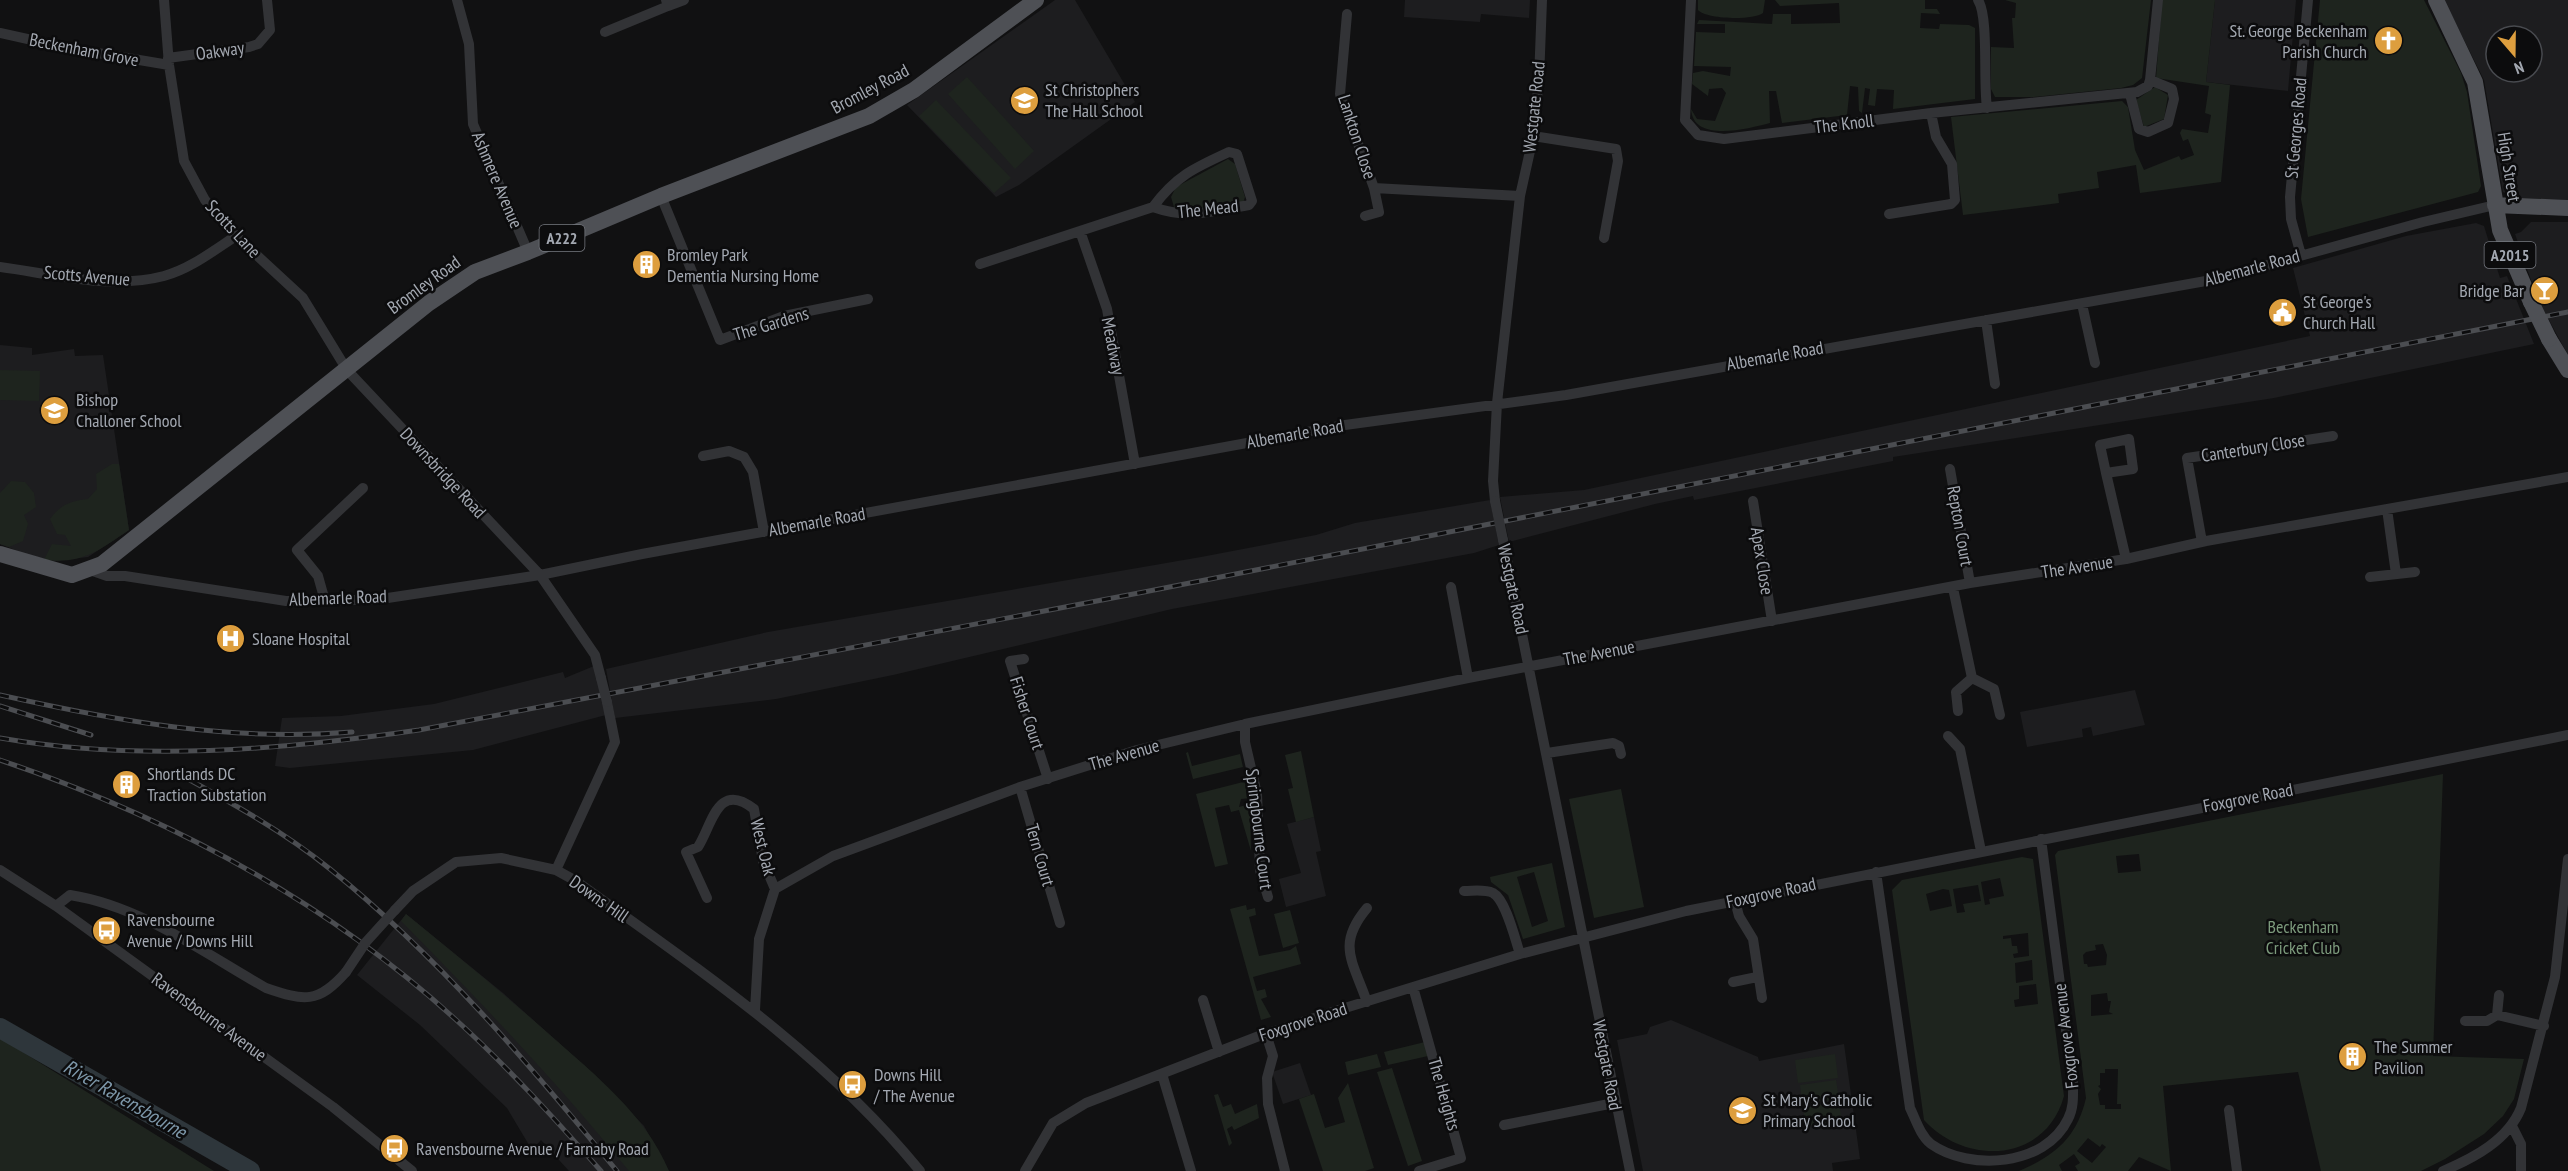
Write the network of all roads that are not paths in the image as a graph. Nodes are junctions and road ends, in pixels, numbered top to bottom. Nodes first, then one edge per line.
1 (164, 0) edge
2 (267, 0) edge
3 (457, 0) edge
4 (684, 0) edge
5 (1036, 0) edge
6 (1542, 0) edge
7 (1691, 0) edge
8 (1978, 0) edge
9 (2158, 0) edge
10 (2308, 0) edge
11 (2436, 0) edge
12 (667, 3) edge
13 (1347, 14) dead end
14 (605, 32) dead end
15 (0, 33) edge
16 (169, 61) junction
17 (2150, 80) junction
18 (2130, 94) junction
19 (1987, 108) junction
20 (1931, 113) junction
21 (1533, 136) junction
22 (1374, 188) junction
23 (661, 196) junction
24 (1520, 196) junction
25 (2495, 205) junction
26 (1153, 207) junction
27 (2568, 208) edge
28 (1889, 214) dead end
29 (1365, 216) dead end
30 (1080, 231) junction
31 (236, 236) junction
32 (1604, 238) dead end
33 (528, 252) junction
34 (2301, 255) junction
35 (980, 264) dead end
36 (0, 267) edge
37 (868, 299) dead end
38 (2082, 304) junction
39 (1986, 320) junction
40 (2096, 363) dead end
41 (347, 370) junction
42 (2568, 370) edge
43 (1995, 384) dead end
44 (1497, 403) junction
45 (2332, 436) dead end
46 (703, 456) dead end
47 (1135, 464) junction
48 (1950, 469) dead end
49 (2106, 473) dead end
50 (2568, 477) edge
51 (363, 488) dead end
52 (1753, 501) dead end
53 (2387, 509) junction
54 (764, 532) junction
55 (2202, 542) junction
56 (0, 554) edge
57 (2126, 560) junction
58 (90, 570) junction
59 (2415, 572) dead end
60 (2396, 574) junction
61 (540, 575) junction
62 (2370, 577) dead end
63 (1970, 583) junction
64 (1451, 587) dead end
65 (1953, 588) junction
66 (325, 601) junction
67 (1772, 621) junction
68 (1024, 660) dead end
69 (1529, 667) junction
70 (1468, 678) junction
71 (1972, 678) junction
72 (1958, 711) dead end
73 (2000, 715) dead end
74 (1245, 724) junction
75 (2568, 735) edge
76 (1948, 736) dead end
77 (1547, 753) junction
78 (1621, 754) dead end
79 (1048, 779) junction
80 (1020, 788) junction
81 (2041, 839) junction
82 (1981, 851) junction
83 (2568, 859) edge
84 (0, 870) edge
85 (556, 870) junction
86 (1876, 872) junction
87 (775, 889) junction
88 (1464, 891) dead end
89 (1268, 897) dead end
90 (707, 898) dead end
91 (1735, 901) junction
92 (56, 906) junction
93 (1367, 908) dead end
94 (1060, 923) dead end
95 (1583, 936) junction
96 (1520, 954) junction
97 (1757, 977) junction
98 (1733, 982) dead end
99 (1413, 987) junction
100 (2499, 995) dead end
101 (1762, 998) dead end
102 (1203, 1000) dead end
103 (1367, 1002) junction
104 (756, 1010) junction
105 (2497, 1015) junction
106 (2464, 1022) dead end
107 (2544, 1026) junction
108 (1266, 1034) junction
109 (1220, 1052) junction
110 (1162, 1074) junction
111 (1614, 1103) junction
112 (2229, 1110) dead end
113 (1504, 1125) dead end
114 (2512, 1126) junction
115 (412, 1171) edge
116 (920, 1171) edge
117 (1025, 1171) edge
118 (1191, 1171) edge
119 (1285, 1171) edge
120 (1419, 1171) edge
121 (1630, 1171) edge
122 (2237, 1171) edge
123 (2443, 1171) edge
124 (2521, 1171) edge

1 - 16 street, Scotts Lane
2 - 16 street, Oakway
3 - 33 street, Ashmere Avenue
4 - 12 street
5 - 23 main road, Bromley Road / A222
6 - 21 street, Westgate Road
7 - 20 street, The Knoll
8 - 19 street
9 - 17 street
10 - 34 street, St Georges Road
11 - 25 main road, High Street / A2015
12 - 14 street
13 - 22 street, Lankton Close
15 - 16 street, Beckenham Grove
16 - 31 street, Scotts Lane
17 - 18 street, The Knoll
17 - 18 street
18 - 19 street, The Knoll
19 - 20 street, The Knoll
20 - 28 street
21 - 24 street, Westgate Road
21 - 32 street
22 - 24 street, Lankton Close
22 - 29 street, Lankton Close
23 - 33 main road, Bromley Road / A222
23 - 37 street, The Gardens
24 - 44 street, Westgate Road
25 - 27 main road
25 - 34 street, Albemarle Road
25 - 42 main road, High Street / A2015, bridge
26 - 26 street, The Mead
26 - 30 street, The Mead
30 - 35 street, The Mead
30 - 47 street, Meadway
31 - 36 street, Scotts Avenue
31 - 41 street, Scotts Lane
33 - 41 main road, Bromley Road / A222
34 - 38 street, Albemarle Road
38 - 39 street, Albemarle Road
38 - 40 street
39 - 43 street
39 - 44 street, Albemarle Road
41 - 58 main road, Bromley Road / A222
41 - 61 street, Downsbridge Road
44 - 47 street, Albemarle Road
44 - 69 street, Westgate Road, bridge
45 - 55 street, Canterbury Close
46 - 54 street
47 - 54 street, Albemarle Road
48 - 63 street, Repton Court
49 - 57 street
50 - 53 street, The Avenue
51 - 66 street
52 - 67 street, Apex Close
53 - 55 street, The Avenue
53 - 60 street
54 - 61 street, Albemarle Road
55 - 57 street, The Avenue
56 - 58 main road, Bromley Road / A222
57 - 63 street, The Avenue
58 - 66 street, Albemarle Road
59 - 60 street
60 - 62 street
61 - 66 street, Albemarle Road
61 - 85 street, Downsbridge Road, bridge
63 - 65 street, The Avenue
64 - 70 street
65 - 67 street, The Avenue
65 - 71 street
67 - 69 street, The Avenue
68 - 79 street, Fisher Court
69 - 70 street, The Avenue
69 - 77 street, Westgate Road
70 - 74 street, The Avenue
71 - 72 street
71 - 73 street
74 - 79 street, The Avenue
74 - 89 street, Springbourne Court
75 - 81 street, Foxgrove Road
76 - 82 street
77 - 78 street
77 - 95 street, Westgate Road
79 - 80 street, The Avenue
80 - 87 street, The Avenue
80 - 94 street, Tern Court
81 - 82 street, Foxgrove Road
81 - 86 street, Foxgrove Avenue
82 - 86 street, Foxgrove Road
83 - 107 street
84 - 92 street, Ravensbourne Avenue
85 - 92 street, Downs Hill, bridge
85 - 104 street, Downs Hill
86 - 91 street, Foxgrove Road
87 - 90 street, West Oak
87 - 104 street
88 - 96 street
91 - 95 street, Foxgrove Road
91 - 97 street
92 - 115 street, Ravensbourne Avenue
93 - 103 street
95 - 96 street, Foxgrove Road
95 - 111 street, Westgate Road
96 - 99 street, Foxgrove Road
97 - 98 street
97 - 101 street
99 - 103 street, Foxgrove Road
99 - 120 street, The Heights
100 - 105 street
102 - 109 street
103 - 108 street, Foxgrove Road
104 - 116 street, Downs Hill
105 - 106 street
105 - 107 street
107 - 114 street
108 - 109 street, Foxgrove Road
108 - 119 street
109 - 110 street, Foxgrove Road
110 - 117 street, Foxgrove Road
110 - 118 street
111 - 113 street
111 - 121 street, Westgate Road
112 - 122 street
114 - 123 street
114 - 124 street

